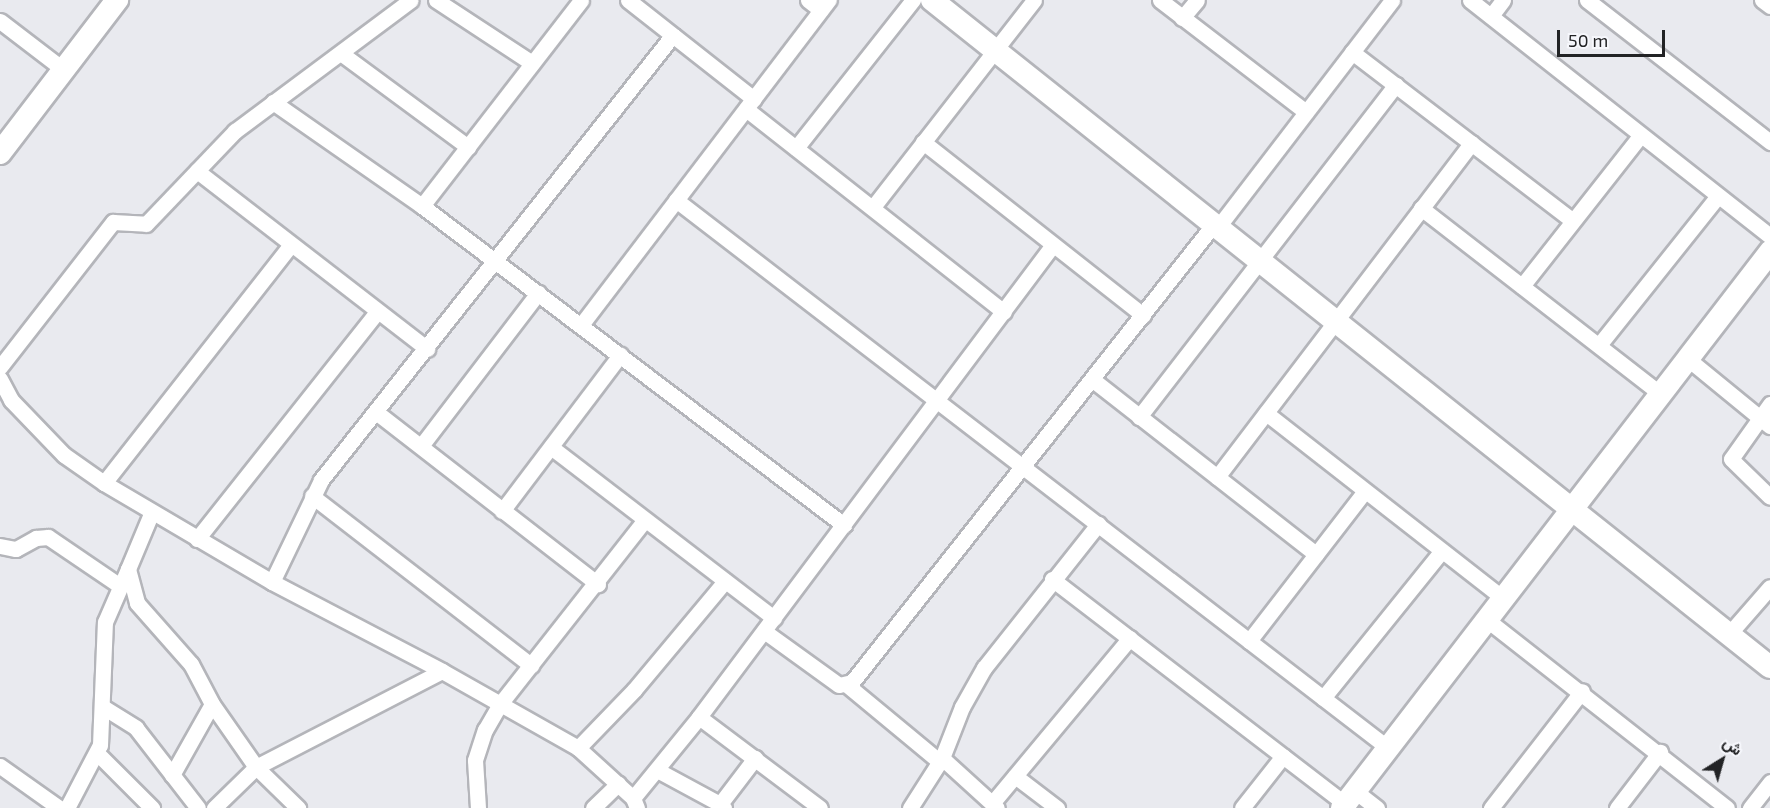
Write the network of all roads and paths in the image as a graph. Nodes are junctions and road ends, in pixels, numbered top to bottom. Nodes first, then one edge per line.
1 (117, 0) edge
2 (411, 0) edge
3 (436, 0) edge
4 (581, 0) edge
5 (628, 0) edge
6 (808, 0) edge
7 (913, 0) edge
8 (932, 0) edge
9 (1034, 0) edge
10 (1160, 0) edge
11 (1197, 0) edge
12 (1392, 0) edge
13 (1470, 0) edge
14 (1503, 0) edge
15 (1587, 0) edge
16 (1762, 0) edge
17 (825, 5) edge
18 (1770, 6) edge
19 (1491, 16) junction
20 (1182, 18) junction
21 (0, 21) edge
22 (673, 35) junction
23 (995, 50) junction
24 (1352, 52) junction
25 (342, 54) junction
26 (532, 63) junction
27 (64, 70) junction
28 (1396, 86) junction
29 (273, 102) junction
30 (750, 104) junction
31 (1306, 112) junction
32 (1640, 136) junction
33 (923, 142) junction
34 (1770, 142) edge
35 (1471, 143) junction
36 (468, 147) junction
37 (796, 148) junction
38 (0, 153) edge
39 (197, 171) junction
40 (1718, 197) junction
41 (676, 200) junction
42 (422, 206) junction
43 (873, 207) junction
44 (1421, 208) junction
45 (1572, 220) junction
46 (1216, 226) junction
47 (1770, 236) edge
48 (290, 246) junction
49 (1052, 246) junction
50 (495, 262) junction
51 (1262, 262) junction
52 (1767, 263) edge
53 (1522, 286) junction
54 (538, 293) junction
55 (377, 312) junction
56 (1004, 312) junction
57 (1143, 315) junction
58 (1336, 321) junction
59 (581, 325) junction
60 (1599, 345) junction
61 (427, 349) junction
62 (621, 355) junction
63 (1688, 359) junction
64 (0, 367) edge
65 (0, 379) edge
66 (1093, 380) junction
67 (1661, 393) junction
68 (937, 400) junction
69 (1770, 404) edge
70 (376, 412) junction
71 (1266, 413) junction
72 (1139, 417) junction
73 (1765, 422) edge
74 (421, 446) junction
75 (551, 447) junction
76 (1022, 465) junction
77 (1217, 477) junction
78 (104, 483) junction
79 (1364, 492) junction
80 (312, 496) junction
81 (1770, 496) edge
82 (1572, 509) junction
83 (502, 511) junction
84 (151, 514) junction
85 (645, 520) junction
86 (1098, 524) junction
87 (844, 525) junction
88 (197, 539) junction
89 (0, 546) edge
90 (1441, 552) junction
91 (1316, 554) junction
92 (128, 569) junction
93 (1052, 579) junction
94 (725, 581) junction
95 (272, 582) junction
96 (598, 584) junction
97 (120, 586) junction
98 (1770, 587) edge
99 (1503, 598) junction
100 (774, 618) junction
101 (1486, 619) junction
102 (764, 631) junction
103 (1730, 634) junction
104 (1130, 638) junction
105 (1249, 641) junction
106 (531, 665) junction
107 (1770, 667) edge
108 (442, 670) junction
109 (847, 685) junction
110 (1582, 691) junction
111 (1323, 698) junction
112 (212, 704) junction
113 (500, 704) junction
114 (103, 707) junction
115 (699, 717) junction
116 (578, 748) junction
117 (1388, 748) junction
118 (1660, 752) junction
119 (97, 753) junction
120 (1283, 756) junction
121 (755, 758) junction
122 (941, 760) junction
123 (0, 766) edge
124 (256, 767) junction
125 (657, 770) junction
126 (172, 775) junction
127 (1015, 776) junction
128 (1770, 782) edge
129 (618, 784) junction
130 (1347, 801) edge
131 (635, 803) edge
132 (996, 805) edge
133 (722, 806) edge
134 (59, 808) edge
135 (67, 808) edge
136 (152, 808) edge
137 (198, 808) edge
138 (214, 808) edge
139 (298, 808) edge
140 (478, 808) edge
141 (593, 808) edge
142 (820, 808) edge
143 (910, 808) edge
144 (1057, 808) edge
145 (1242, 808) edge
146 (1377, 808) edge
147 (1491, 808) edge
148 (1617, 808) edge
149 (1727, 808) edge
150 (1750, 808) edge

1 - 27 street
2 - 25 street
3 - 26 street
4 - 26 street
5 - 22 street
6 - 17 street
7 - 37 street
8 - 23 street
9 - 23 street
10 - 20 street
11 - 20 street
12 - 24 street
13 - 19 street
14 - 19 street
15 - 34 street
16 - 18 street
17 - 30 street
19 - 32 street
20 - 31 street
21 - 27 street
22 - 30 street
22 - 50 street
23 - 33 street
23 - 46 street
24 - 28 street
24 - 31 street
25 - 29 street
25 - 36 street
26 - 36 street
27 - 38 street
28 - 35 street
28 - 51 street
29 - 39 street
29 - 42 street
30 - 37 street
30 - 41 street
31 - 46 street
32 - 40 street
32 - 45 street
33 - 43 street
33 - 49 street
35 - 44 street
35 - 45 street
36 - 42 street
37 - 43 street
39 - 48 street
39 - 64 street
40 - 47 street
40 - 60 street
41 - 59 street
41 - 68 street
42 - 50 street
43 - 56 street
44 - 53 street
44 - 58 street
45 - 53 street
46 - 51 street
46 - 57 street
48 - 55 street
48 - 78 street
49 - 56 street
49 - 57 street
50 - 54 street
50 - 61 street
51 - 58 street
51 - 72 street
52 - 63 street
53 - 60 street
54 - 59 street
54 - 74 street
55 - 61 street
55 - 88 street
56 - 68 street
57 - 66 street
58 - 71 street
58 - 82 street
59 - 62 street
60 - 67 street
61 - 70 street
62 - 75 street
62 - 87 street
63 - 67 street
63 - 73 street
65 - 78 street
66 - 72 street
66 - 76 street
67 - 82 street
68 - 76 street
68 - 87 street
69 - 73 street
70 - 74 street
70 - 80 street
71 - 77 street
71 - 79 street
72 - 77 street
73 - 81 street
74 - 83 street
75 - 83 street
75 - 85 street
76 - 86 street
76 - 109 street
77 - 91 street
78 - 84 street
79 - 90 street
79 - 91 street
80 - 95 street
80 - 106 street
82 - 99 street
82 - 103 street
83 - 96 street
84 - 88 street
84 - 92 street
85 - 94 street
85 - 96 street
86 - 93 street
86 - 105 street
87 - 100 street
88 - 95 street
89 - 97 street
90 - 99 street
90 - 111 street
91 - 105 street
92 - 97 street
92 - 112 street
93 - 104 street
93 - 122 street
94 - 100 street
94 - 116 street
95 - 108 street
96 - 106 street
97 - 114 street
98 - 103 street
99 - 101 street
100 - 102 street
101 - 110 street
101 - 117 street
102 - 109 street
102 - 115 street
103 - 107 street
104 - 120 street
104 - 127 street
105 - 111 street
106 - 113 street
108 - 113 street
108 - 124 street
109 - 122 street
110 - 118 street
110 - 147 street
111 - 117 street
112 - 124 street
112 - 126 street
113 - 116 street
113 - 140 street
114 - 119 street
114 - 126 street
115 - 121 street
115 - 125 street
116 - 129 street
117 - 130 street
118 - 148 street
118 - 149 street
119 - 135 street
119 - 136 street
120 - 130 street
120 - 145 street
121 - 133 street
121 - 142 street
122 - 132 street
122 - 143 street
123 - 134 street
124 - 138 street
124 - 139 street
125 - 131 street
125 - 133 street
126 - 137 street
127 - 132 street
127 - 144 street
128 - 150 street
129 - 131 street
129 - 141 street
130 - 146 street

